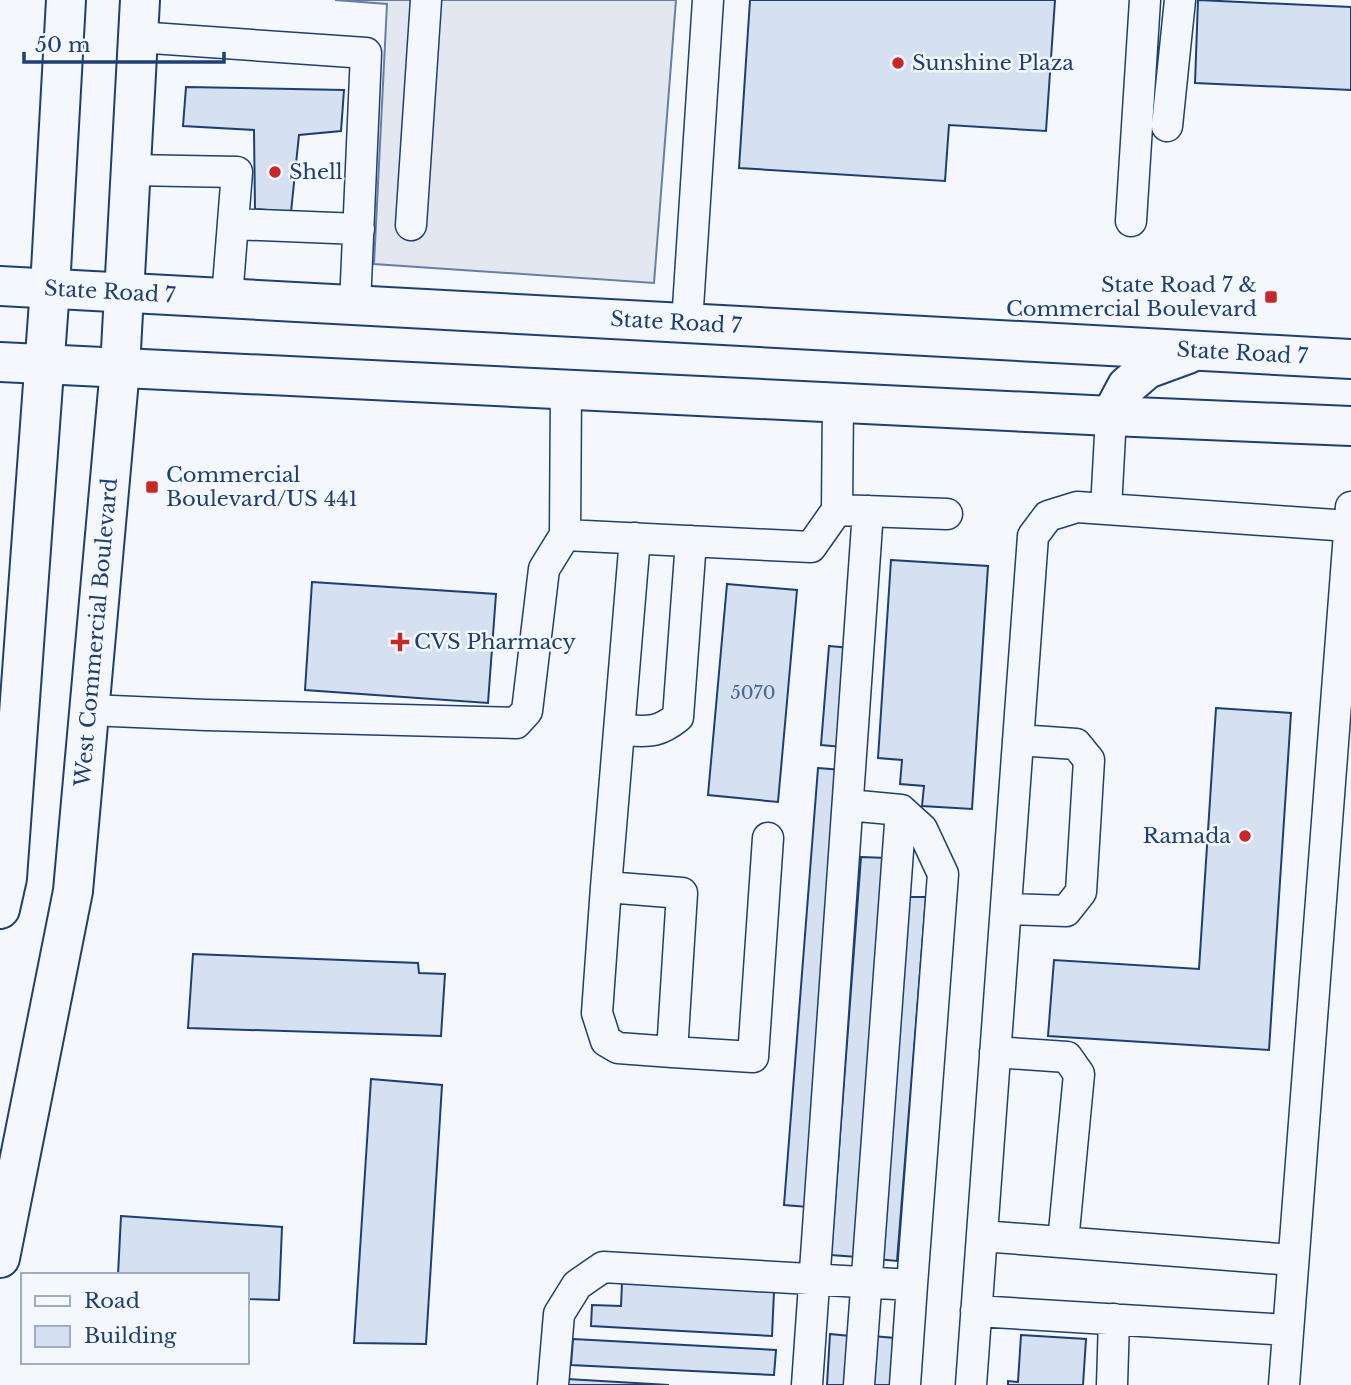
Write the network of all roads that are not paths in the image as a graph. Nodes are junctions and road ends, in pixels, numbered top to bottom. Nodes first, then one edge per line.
1 (66, 0) edge
2 (426, 0) edge
3 (708, 0) edge
4 (1145, 0) edge
5 (1180, 0) edge
6 (138, 18) edge
7 (1167, 126) dead end
8 (130, 170) junction
9 (1131, 221) dead end
10 (233, 224) junction
11 (411, 225) dead end
12 (359, 229) junction
13 (0, 286) edge
14 (50, 288) junction
15 (123, 292) junction
16 (227, 298) junction
17 (355, 305) junction
18 (687, 323) junction
19 (1199, 349) junction
20 (1351, 359) edge
21 (0, 362) edge
22 (44, 365) junction
23 (120, 368) junction
24 (566, 389) junction
25 (838, 402) junction
26 (1111, 416) junction
27 (1351, 426) edge
28 (1106, 509) junction
29 (836, 510) junction
30 (868, 511) junction
31 (947, 514) dead end
32 (1350, 517) edge
33 (565, 535) junction
34 (635, 538) junction
35 (691, 541) junction
36 (89, 710) junction
37 (619, 730) junction
38 (1018, 740) junction
39 (848, 805) junction
40 (901, 810) junction
41 (5, 838) edge
42 (768, 838) dead end
43 (606, 887) junction
44 (0, 905) edge
45 (1006, 909) junction
46 (672, 1052) junction
47 (995, 1052) junction
48 (982, 1236) junction
49 (1063, 1242) junction
50 (0, 1258) edge
51 (1293, 1260) junction
52 (814, 1280) junction
53 (866, 1283) junction
54 (912, 1285) junction
55 (976, 1311) junction
56 (1114, 1319) junction
57 (1288, 1329) junction
58 (553, 1385) edge
59 (807, 1385) edge
60 (859, 1385) edge
61 (905, 1385) edge
62 (971, 1385) edge
63 (1112, 1385) edge
64 (1284, 1385) edge

1 - 14 main road
2 - 11 lane
3 - 18 lane
4 - 9 lane
5 - 7 lane
6 - 8 main road, West Commercial Boulevard
6 - 12 lane
8 - 10 lane
8 - 15 main road, West Commercial Boulevard
10 - 12 lane
10 - 16 lane
12 - 17 lane
13 - 14 main road, State Road 7
14 - 15 main road, State Road 7
14 - 22 main road
15 - 16 main road, State Road 7
15 - 23 main road, West Commercial Boulevard
16 - 17 main road, State Road 7
17 - 18 main road, State Road 7
18 - 19 main road, State Road 7
19 - 20 main road, State Road 7
19 - 26 main road
21 - 22 main road
22 - 23 main road
22 - 41 main road
23 - 24 main road
23 - 36 main road, West Commercial Boulevard
24 - 25 main road
24 - 33 lane
25 - 26 main road
25 - 29 lane
26 - 27 main road
26 - 28 lane
28 - 32 lane
28 - 38 lane
29 - 30 lane
29 - 35 lane
30 - 31 lane
30 - 39 lane
32 - 51 lane
33 - 34 lane
33 - 36 lane
34 - 35 lane
34 - 37 lane
35 - 37 lane
36 - 50 main road, West Commercial Boulevard
37 - 43 lane
38 - 45 lane
38 - 45 lane
39 - 40 lane
39 - 52 lane
40 - 53 lane
40 - 54 lane
41 - 44 main road
42 - 46 lane
43 - 46 lane
43 - 46 lane
45 - 47 lane
47 - 48 lane
47 - 49 lane
48 - 49 lane
48 - 55 lane
49 - 51 lane
51 - 57 lane
52 - 53 lane
52 - 58 lane
52 - 59 lane
53 - 54 lane
53 - 60 lane
54 - 61 lane
55 - 56 lane
55 - 62 lane
56 - 57 lane
56 - 63 lane
57 - 64 lane

